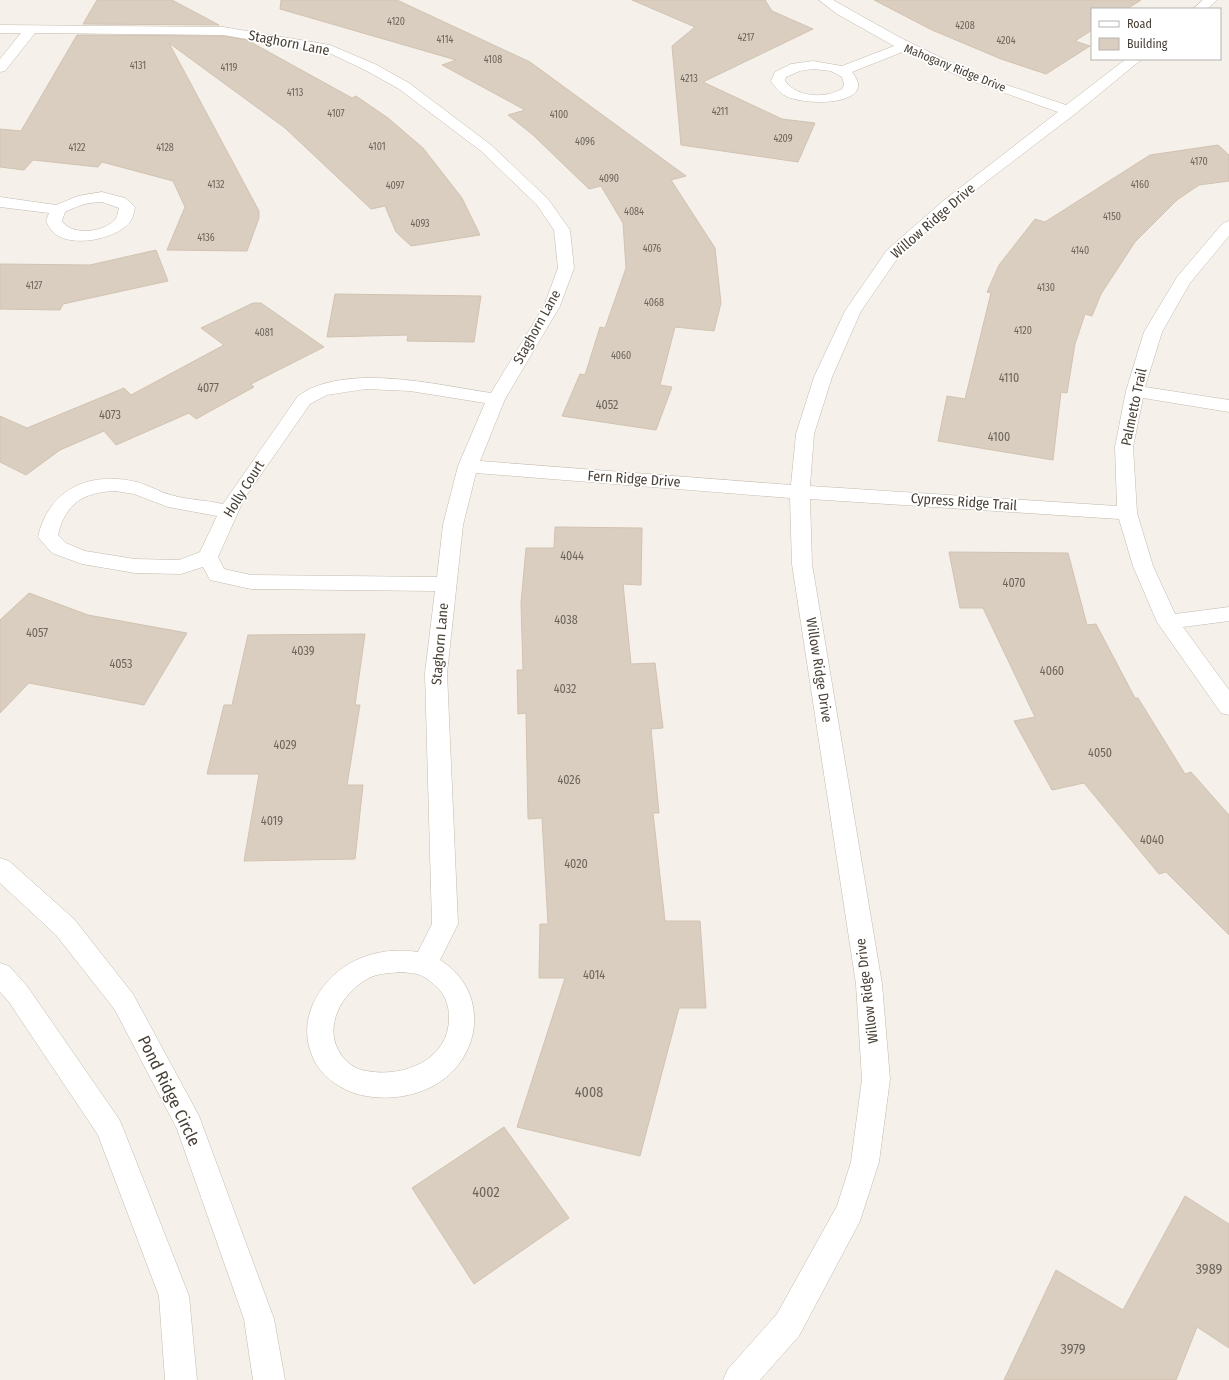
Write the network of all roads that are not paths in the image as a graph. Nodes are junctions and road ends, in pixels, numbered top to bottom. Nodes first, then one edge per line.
1 (825, 0) edge
2 (1211, 0) edge
3 (1200, 8) edge
4 (0, 30) edge
5 (31, 30) junction
6 (903, 47) junction
7 (1134, 60) edge
8 (0, 68) edge
9 (842, 71) dead end
10 (1070, 111) junction
11 (0, 202) edge
12 (58, 210) dead end
13 (1229, 226) edge
14 (1135, 391) junction
15 (496, 399) junction
16 (1229, 406) edge
17 (468, 466) junction
18 (800, 492) junction
19 (228, 511) junction
20 (1127, 513) junction
21 (208, 557) junction
22 (446, 584) junction
23 (1229, 614) edge
24 (1168, 622) junction
25 (1229, 707) edge
26 (0, 868) edge
27 (425, 965) junction
28 (0, 974) edge
29 (181, 1380) edge
30 (269, 1380) edge
31 (740, 1380) edge

1 - 6 street, Mahogany Ridge Drive
2 - 3 street
4 - 5 street, Staghorn Lane
5 - 8 street
5 - 15 street, Staghorn Lane
6 - 9 street
6 - 10 street, Mahogany Ridge Drive
7 - 10 street, Willow Ridge Drive
10 - 18 street, Willow Ridge Drive
11 - 12 street
13 - 14 street, Palmetto Trail
14 - 16 street
14 - 20 street, Palmetto Trail
15 - 17 street, Staghorn Lane
15 - 19 street, Holly Court
17 - 18 street, Fern Ridge Drive
17 - 22 street, Staghorn Lane
18 - 20 street, Cypress Ridge Trail
18 - 31 street, Willow Ridge Drive
19 - 21 street, Holly Court
19 - 21 street
20 - 24 street, Palmetto Trail
21 - 22 street
22 - 27 street, Staghorn Lane
23 - 24 street
24 - 25 street, Palmetto Trail
26 - 30 street, Pond Ridge Circle
27 - 27 street
28 - 29 street

